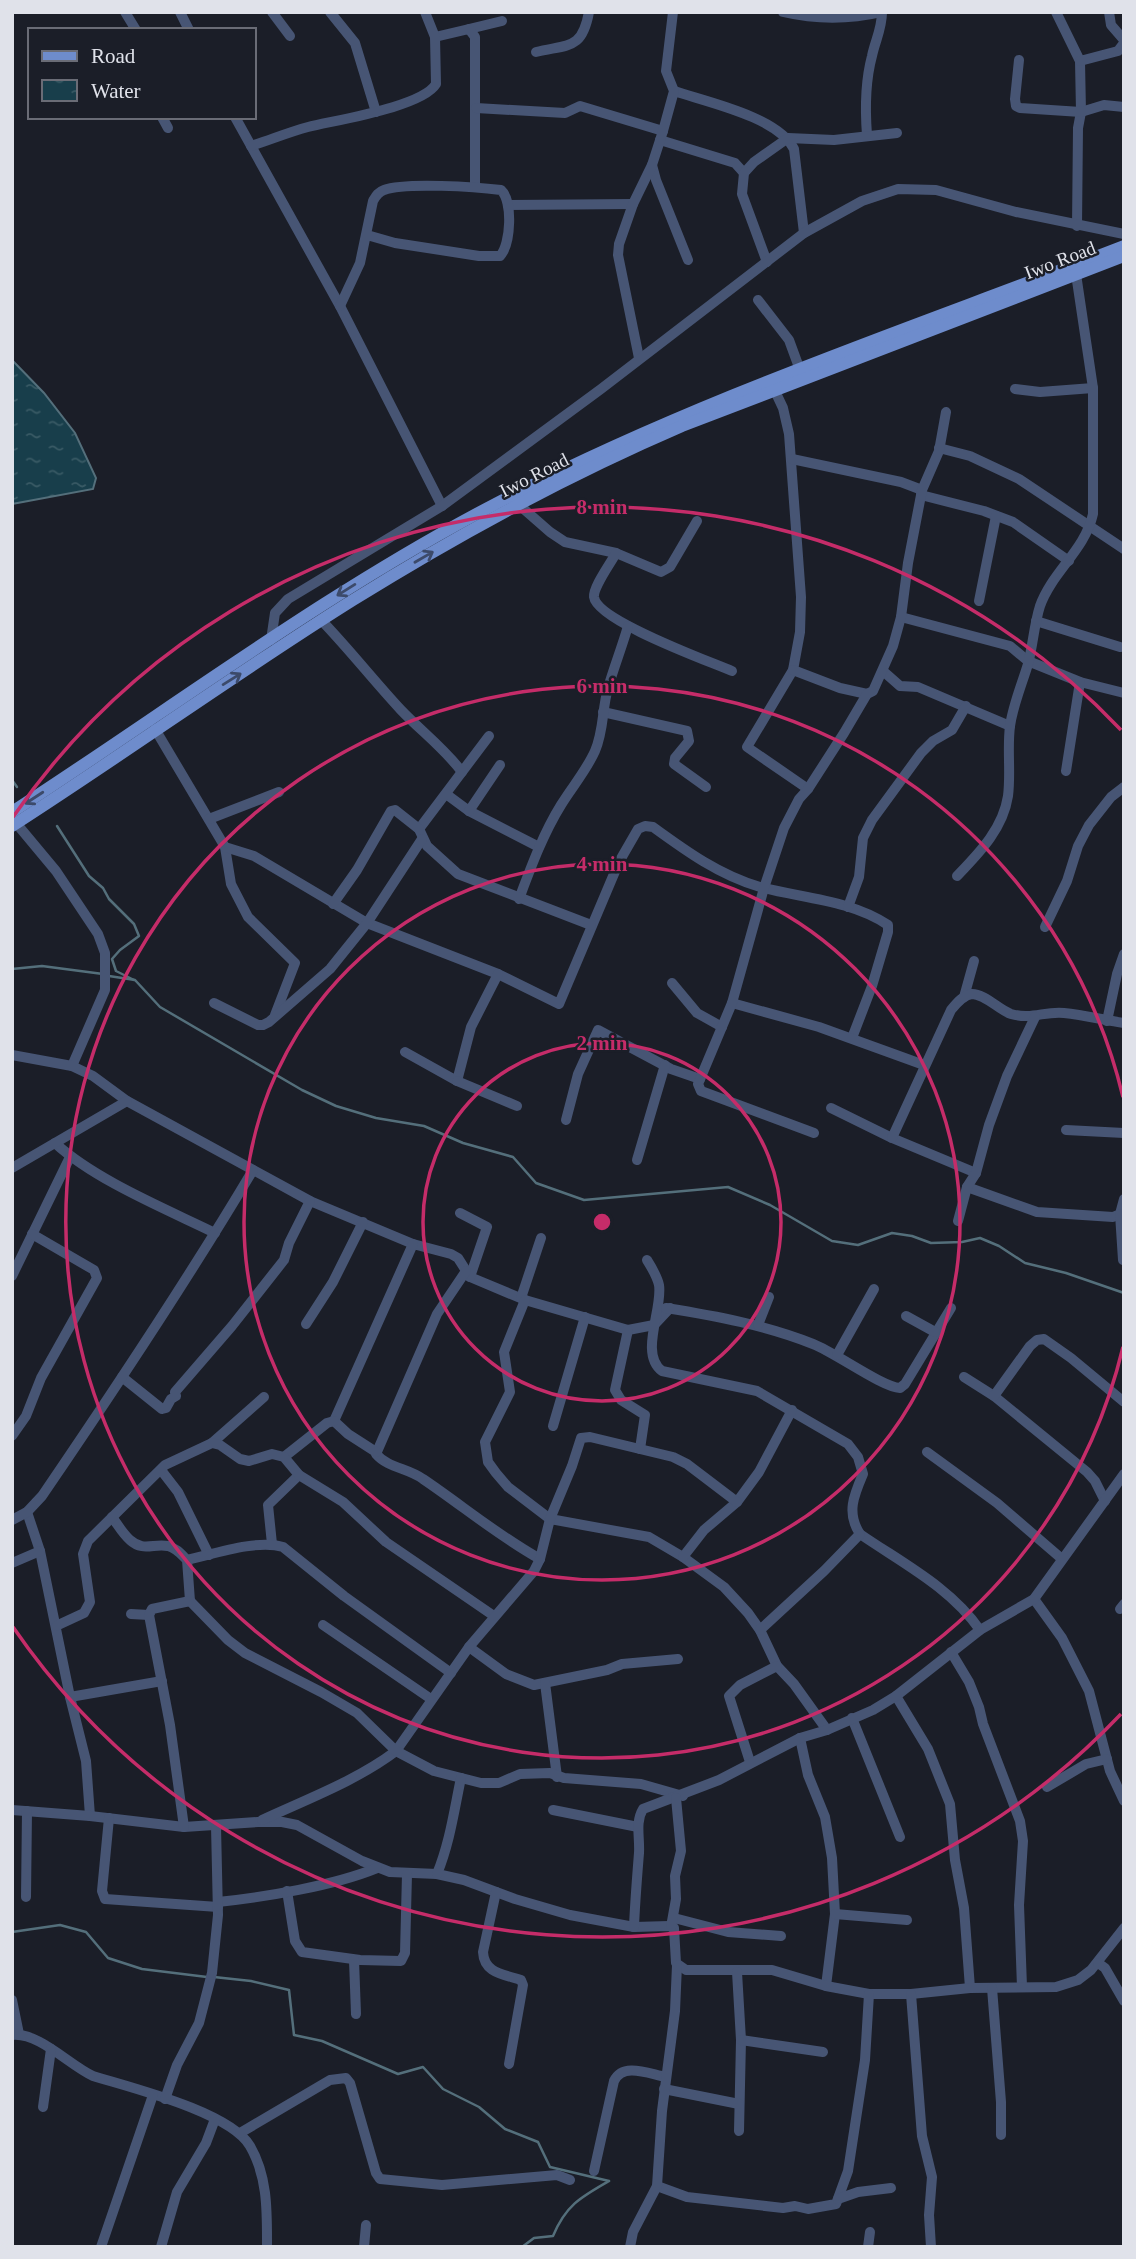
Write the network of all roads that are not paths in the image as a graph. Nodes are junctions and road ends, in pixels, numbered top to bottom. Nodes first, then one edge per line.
1 (125, 12) edge
2 (180, 12) edge
3 (272, 12) edge
4 (330, 12) edge
5 (425, 12) edge
6 (589, 12) edge
7 (673, 12) edge
8 (783, 12) edge
9 (1056, 12) edge
10 (1109, 12) edge
11 (502, 21) dead end
12 (135, 28) edge
13 (188, 28) edge
14 (469, 29) junction
15 (290, 36) dead end
16 (435, 37) junction
17 (1124, 42) edge
18 (536, 52) dead end
19 (1019, 60) dead end
20 (1080, 61) junction
21 (674, 91) junction
22 (1124, 107) edge
23 (476, 108) junction
24 (376, 112) junction
25 (1081, 112) junction
26 (163, 119) edge
27 (236, 119) edge
28 (167, 128) dead end
29 (897, 133) dead end
30 (867, 135) junction
31 (662, 136) junction
32 (788, 138) junction
33 (251, 146) junction
34 (652, 165) junction
35 (744, 173) junction
36 (475, 187) junction
37 (633, 204) junction
38 (508, 205) junction
39 (1077, 226) junction
40 (804, 233) junction
41 (1124, 234) edge
42 (368, 235) junction
43 (1124, 246) edge
44 (1124, 256) edge
45 (688, 260) dead end
46 (767, 262) junction
47 (1076, 274) junction
48 (758, 300) dead end
49 (340, 306) junction
50 (888, 341) junction
51 (639, 358) junction
52 (800, 370) junction
53 (1093, 388) junction
54 (1015, 389) dead end
55 (775, 391) junction
56 (946, 412) dead end
57 (939, 448) junction
58 (792, 459) junction
59 (922, 492) junction
60 (519, 504) junction
61 (442, 506) junction
62 (996, 516) junction
63 (697, 521) dead end
64 (1090, 527) junction
65 (1124, 549) edge
66 (616, 553) junction
67 (1069, 561) junction
68 (979, 601) dead end
69 (901, 617) junction
70 (322, 621) junction
71 (1036, 621) junction
72 (628, 626) junction
73 (271, 639) junction
74 (1120, 647) dead end
75 (1028, 661) junction
76 (793, 670) junction
77 (732, 671) dead end
78 (883, 671) junction
79 (1080, 682) junction
80 (205, 689) junction
81 (1124, 693) edge
82 (867, 694) junction
83 (966, 706) junction
84 (603, 712) junction
85 (1010, 726) junction
86 (155, 729) junction
87 (489, 736) dead end
88 (500, 765) dead end
89 (1066, 771) dead end
90 (462, 772) junction
91 (706, 787) dead end
92 (1124, 787) edge
93 (808, 789) junction
94 (279, 792) dead end
95 (446, 794) junction
96 (469, 811) junction
97 (209, 819) junction
98 (14, 820) edge
99 (420, 834) junction
100 (225, 847) junction
101 (539, 847) junction
102 (957, 876) dead end
103 (764, 888) junction
104 (519, 899) junction
105 (333, 904) junction
106 (848, 907) junction
107 (367, 923) junction
108 (591, 925) junction
109 (1045, 927) dead end
110 (1124, 954) edge
111 (974, 961) dead end
112 (498, 974) junction
113 (672, 983) dead end
114 (285, 990) junction
115 (299, 997) junction
116 (964, 997) junction
117 (214, 1003) dead end
118 (732, 1003) junction
119 (275, 1015) junction
120 (1035, 1017) junction
121 (1107, 1021) junction
122 (1124, 1023) edge
123 (722, 1027) junction
124 (852, 1038) junction
125 (405, 1052) dead end
126 (12, 1055) edge
127 (665, 1065) junction
128 (924, 1065) junction
129 (72, 1066) junction
130 (700, 1079) junction
131 (457, 1081) junction
132 (127, 1101) junction
133 (517, 1106) dead end
134 (831, 1108) dead end
135 (566, 1120) dead end
136 (1066, 1130) dead end
137 (814, 1133) dead end
138 (1124, 1133) edge
139 (892, 1138) junction
140 (55, 1143) junction
141 (70, 1157) junction
142 (637, 1160) dead end
143 (12, 1168) edge
144 (253, 1170) junction
145 (976, 1173) junction
146 (967, 1187) junction
147 (1124, 1199) edge
148 (310, 1201) junction
149 (460, 1213) dead end
150 (1120, 1214) junction
151 (958, 1221) dead end
152 (363, 1222) junction
153 (215, 1233) junction
154 (32, 1234) junction
155 (541, 1238) dead end
156 (413, 1244) junction
157 (647, 1260) dead end
158 (1123, 1260) edge
159 (468, 1274) junction
160 (12, 1276) edge
161 (874, 1289) dead end
162 (769, 1297) dead end
163 (523, 1299) junction
164 (658, 1306) junction
165 (670, 1308) junction
166 (951, 1308) dead end
167 (905, 1316) dead end
168 (585, 1317) junction
169 (306, 1324) dead end
170 (654, 1325) junction
171 (758, 1325) junction
172 (628, 1329) junction
173 (935, 1332) junction
174 (837, 1355) junction
175 (122, 1377) junction
176 (964, 1377) dead end
177 (994, 1396) junction
178 (264, 1397) dead end
179 (1124, 1402) edge
180 (792, 1410) junction
181 (334, 1421) junction
182 (553, 1426) dead end
183 (12, 1436) edge
184 (212, 1443) junction
185 (640, 1449) junction
186 (376, 1452) junction
187 (927, 1452) dead end
188 (284, 1457) junction
189 (161, 1470) junction
190 (1124, 1474) edge
191 (299, 1475) junction
192 (1105, 1501) junction
193 (737, 1502) junction
194 (27, 1512) junction
195 (112, 1517) junction
196 (550, 1519) junction
197 (12, 1520) edge
198 (860, 1534) junction
199 (272, 1544) junction
200 (40, 1551) junction
201 (209, 1555) junction
202 (683, 1557) junction
203 (540, 1559) junction
204 (1062, 1559) junction
205 (187, 1560) junction
206 (12, 1563) edge
207 (1034, 1599) junction
208 (190, 1601) junction
209 (131, 1614) dead end
210 (149, 1615) junction
211 (494, 1616) junction
212 (323, 1625) dead end
213 (56, 1626) junction
214 (760, 1630) junction
215 (980, 1630) junction
216 (469, 1647) junction
217 (951, 1652) junction
218 (678, 1659) dead end
219 (776, 1666) junction
220 (451, 1673) junction
221 (162, 1681) junction
222 (545, 1683) junction
223 (896, 1696) junction
224 (70, 1697) junction
225 (431, 1699) junction
226 (852, 1718) junction
227 (827, 1730) junction
228 (800, 1738) junction
229 (396, 1751) junction
230 (1107, 1759) junction
231 (750, 1762) junction
232 (557, 1777) junction
233 (461, 1778) junction
234 (1047, 1787) dead end
235 (679, 1797) junction
236 (1124, 1801) edge
237 (12, 1810) edge
238 (553, 1810) dead end
239 (27, 1811) junction
240 (90, 1816) junction
241 (109, 1818) junction
242 (258, 1822) junction
243 (216, 1826) junction
244 (638, 1827) junction
245 (184, 1828) junction
246 (900, 1837) dead end
247 (377, 1868) junction
248 (407, 1874) junction
249 (437, 1874) junction
250 (287, 1891) junction
251 (496, 1892) junction
252 (26, 1897) dead end
253 (218, 1905) junction
254 (835, 1914) junction
255 (907, 1920) dead end
256 (673, 1922) junction
257 (634, 1927) junction
258 (1124, 1928) edge
259 (781, 1936) dead end
260 (354, 1960) junction
261 (1098, 1963) junction
262 (677, 1965) junction
263 (737, 1972) junction
264 (826, 1986) junction
265 (1023, 1987) junction
266 (970, 1988) junction
267 (992, 1988) junction
268 (869, 1994) junction
269 (911, 1994) junction
270 (12, 2000) edge
271 (1124, 2001) edge
272 (356, 2014) dead end
273 (16, 2034) edge
274 (741, 2040) junction
275 (51, 2049) junction
276 (823, 2052) dead end
277 (509, 2064) dead end
278 (666, 2077) junction
279 (664, 2089) junction
280 (153, 2095) junction
281 (165, 2099) junction
282 (739, 2104) junction
283 (43, 2107) dead end
284 (215, 2119) junction
285 (739, 2132) dead end
286 (240, 2133) junction
287 (1001, 2135) dead end
288 (594, 2171) dead end
289 (570, 2180) dead end
290 (657, 2186) junction
291 (891, 2188) dead end
292 (838, 2199) junction
293 (366, 2225) dead end
294 (870, 2232) dead end
295 (101, 2247) edge
296 (162, 2247) edge
297 (267, 2247) edge
298 (364, 2247) edge
299 (630, 2247) edge
300 (868, 2247) edge
301 (932, 2247) edge

1 - 12 street
2 - 13 street
3 - 15 street
4 - 24 street
5 - 16 street
6 - 18 street
7 - 21 street
8 - 30 street
9 - 20 street
10 - 17 street
11 - 14 street
14 - 16 street
14 - 23 street
16 - 24 street
17 - 20 street
19 - 25 street
20 - 25 street
21 - 31 street
21 - 32 street
22 - 25 street
23 - 31 street
23 - 36 street
24 - 33 street
25 - 39 street
26 - 28 street
27 - 33 street
29 - 30 street
30 - 32 street
31 - 34 street
31 - 35 street
32 - 35 street
32 - 40 street
33 - 49 street
34 - 37 street
34 - 45 street
35 - 46 street
36 - 38 street
36 - 42 street
37 - 38 street
37 - 51 street
38 - 42 street
39 - 40 street
39 - 41 street
40 - 46 street
42 - 49 street
43 - 50 main road, Iwo Road
44 - 47 main road, Iwo Road
46 - 51 street
47 - 50 main road, Iwo Road
47 - 53 street
48 - 52 street
49 - 61 street
50 - 52 main road, Iwo Road
50 - 55 main road, Iwo Road
51 - 61 street
52 -> 73 main road, Iwo Road
53 - 54 street
53 - 64 street
55 - 58 street
55 - 60 main road, Iwo Road
56 - 57 street
57 - 59 street
57 - 64 street
58 - 59 street
58 - 76 street
59 - 62 street
59 - 69 street
60 - 66 street
70 -> 60 main road, Iwo Road
61 - 73 street
62 - 67 street
62 - 68 street
63 - 66 street
64 - 65 street
64 - 67 street
66 - 72 street
67 - 71 street
69 - 75 street
69 - 78 street
80 -> 70 main road, Iwo Road
70 - 90 street
71 - 74 street
71 - 75 street
72 - 77 street
72 - 84 street
73 - 80 main road, Iwo Road
75 - 79 street
75 - 85 street
76 - 82 street
76 - 93 street
78 - 82 street
78 - 83 street
79 - 81 street
79 - 89 street
80 - 86 main road, Iwo Road
80 -> 98 main road, Iwo Road
82 - 93 street
83 - 85 street
83 - 106 street
84 - 91 street
84 - 101 street
85 - 102 street
86 - 97 street
86 - 98 main road, Iwo Road
87 - 90 street
88 - 96 street
90 - 95 street
92 - 109 street
93 - 103 street
94 - 97 street
95 - 96 street
95 - 99 street
96 - 101 street
97 - 100 street
98 - 129 street
99 - 104 street
99 - 105 street
99 - 107 street
100 - 105 street
100 - 114 street
101 - 104 street
103 - 106 street
103 - 108 street
103 - 118 street
104 - 108 street
105 - 107 street
106 - 124 street
107 - 112 street
107 - 115 street
108 - 112 street
110 - 121 street
111 - 116 street
112 - 131 street
113 - 123 street
114 - 115 street
114 - 119 street
115 - 119 street
116 - 120 street
116 - 128 street
117 - 119 street
118 - 123 street
118 - 124 street
120 - 121 street
120 - 145 street
121 - 122 street
123 - 130 street
124 - 128 street
125 - 131 street
126 - 129 street
127 - 130 street
127 - 135 street
127 - 142 street
128 - 139 street
129 - 132 street
130 - 137 street
131 - 133 street
132 - 140 street
132 - 144 street
134 - 139 street
136 - 138 street
139 - 145 street
140 - 141 street
140 - 143 street
141 - 153 street
141 - 154 street
144 - 148 street
144 - 153 street
145 - 146 street
146 - 150 street
146 - 151 street
147 - 150 street
148 - 152 street
148 - 175 street
149 - 159 street
150 - 158 street
152 - 156 street
152 - 169 street
153 - 175 street
154 - 160 street
154 - 183 street
155 - 163 street
156 - 159 street
156 - 181 street
157 - 164 street
159 - 163 street
159 - 186 street
161 - 174 street
162 - 171 street
163 - 168 street
163 - 196 street
164 - 165 street
164 - 170 street
165 - 170 street
165 - 171 street
166 - 173 street
167 - 173 street
168 - 172 street
168 - 182 street
170 - 172 street
170 - 180 street
171 - 174 street
172 - 185 street
173 - 174 street
175 - 194 street
176 - 177 street
177 - 179 street
177 - 192 street
178 - 184 street
180 - 193 street
180 - 198 street
181 - 186 street
181 - 188 street
184 - 188 street
184 - 189 street
185 - 193 street
185 - 196 street
186 - 203 street
187 - 204 street
188 - 191 street
189 - 195 street
189 - 201 street
190 - 192 street
191 - 199 street
191 - 211 street
192 - 204 street
193 - 202 street
194 - 197 street
194 - 200 street
195 - 205 street
195 - 213 street
196 - 202 street
196 - 203 street
198 - 214 street
198 - 215 street
199 - 201 street
199 - 220 street
200 - 206 street
200 - 213 street
201 - 205 street
202 - 214 street
203 - 211 street
204 - 207 street
205 - 208 street
207 - 215 street
207 - 230 street
208 - 210 street
208 - 229 street
209 - 210 street
210 - 221 street
211 - 216 street
212 - 225 street
213 - 224 street
214 - 219 street
215 - 217 street
216 - 220 street
216 - 222 street
217 - 223 street
217 - 265 street
218 - 222 street
219 - 227 street
219 - 231 street
220 - 225 street
221 - 224 street
221 - 245 street
222 - 232 street
223 - 226 street
223 - 266 street
224 - 240 street
225 - 229 street
226 - 227 street
226 - 246 street
227 - 228 street
228 - 231 street
228 - 254 street
229 - 233 street
229 - 242 street
230 - 234 street
230 - 236 street
231 - 235 street
232 - 233 street
232 - 235 street
233 - 249 street
235 - 244 street
235 - 256 street
237 - 239 street
238 - 244 street
239 - 240 street
239 - 252 street
240 - 241 street
241 - 245 street
241 - 253 street
242 - 243 street
242 - 247 street
243 - 245 street
243 - 253 street
244 - 257 street
247 - 248 street
247 - 250 street
248 - 249 street
248 - 260 street
249 - 251 street
250 - 253 street
250 - 260 street
251 - 257 street
251 - 277 street
253 - 281 street
254 - 255 street
254 - 264 street
256 - 257 street
256 - 259 street
256 - 262 street
258 - 261 street
260 - 272 street
261 - 265 street
261 - 271 street
262 - 263 street
262 - 278 street
263 - 264 street
263 - 274 street
264 - 268 street
265 - 267 street
266 - 267 street
266 - 269 street
267 - 287 street
268 - 269 street
268 - 292 street
269 - 301 street
270 - 273 street
273 - 275 street
274 - 276 street
274 - 282 street
275 - 280 street
275 - 283 street
278 - 279 street
278 - 288 street
279 - 282 street
279 - 290 street
280 - 281 street
280 - 295 street
281 - 284 street
282 - 285 street
284 - 286 street
284 - 296 street
286 - 289 street
286 - 297 street
290 - 292 street
290 - 299 street
291 - 292 street
293 - 298 street
294 - 300 street

